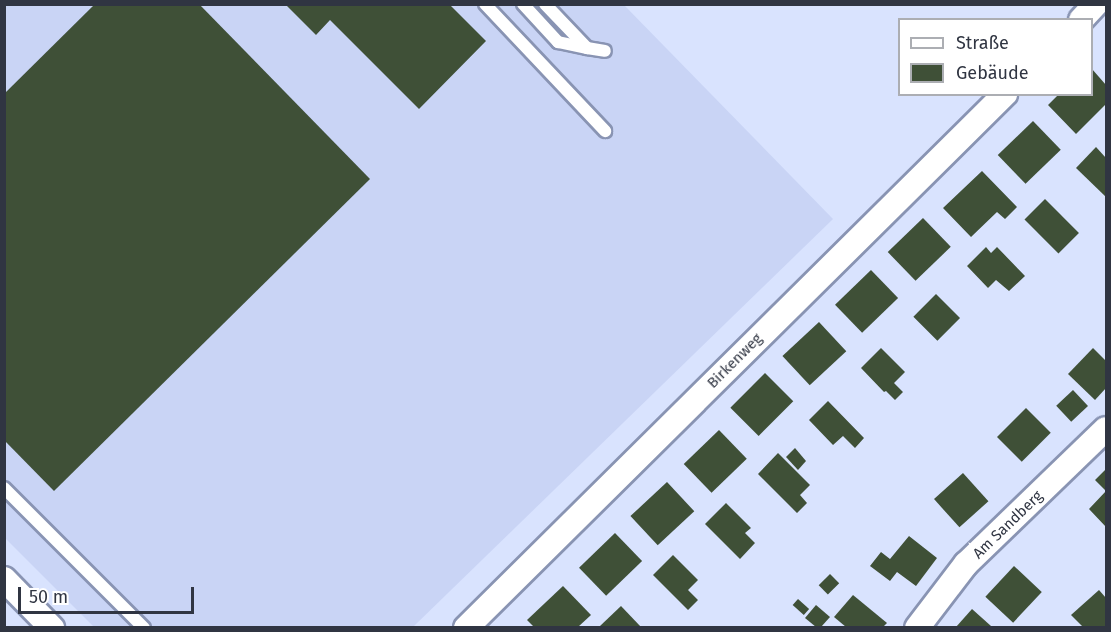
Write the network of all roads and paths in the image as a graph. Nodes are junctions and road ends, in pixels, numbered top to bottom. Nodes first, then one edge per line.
1 (485, 4) edge
2 (523, 4) edge
3 (545, 4) edge
4 (1096, 4) edge
5 (1083, 18) edge
6 (586, 48) junction
7 (605, 51) dead end
8 (1003, 96) edge
9 (605, 131) dead end
10 (1107, 429) edge
11 (4, 488) edge
12 (4, 579) edge
13 (52, 627) edge
14 (144, 627) edge
15 (466, 627) edge
16 (917, 627) edge

1 - 9 lane
2 - 6 lane
3 - 6 lane
4 - 5 street
6 - 7 lane
8 - 15 street, Birkenweg
10 - 16 street, Am Sandberg
11 - 14 lane
12 - 13 street

